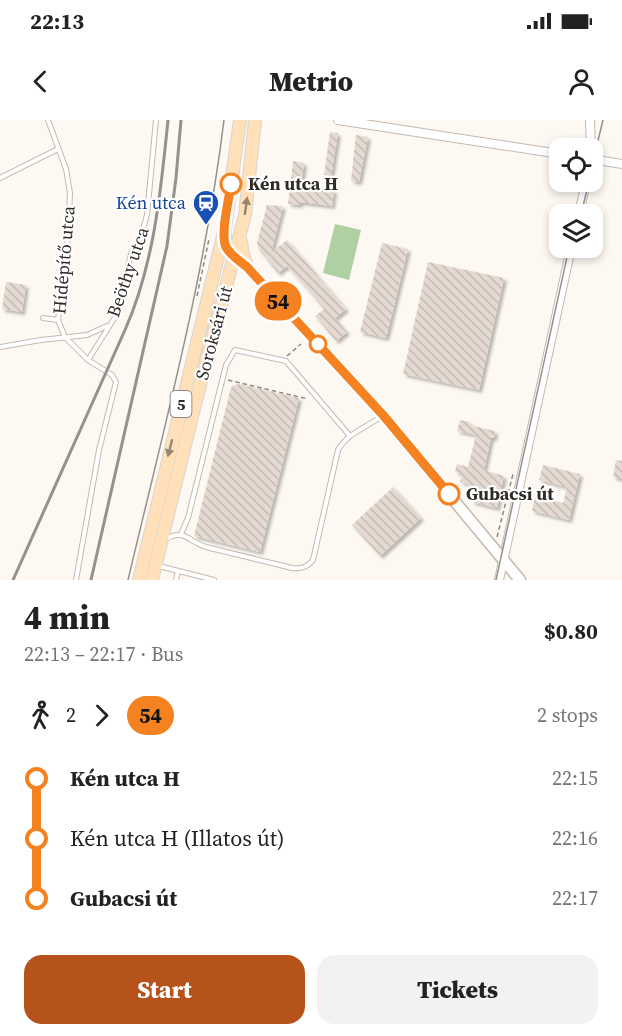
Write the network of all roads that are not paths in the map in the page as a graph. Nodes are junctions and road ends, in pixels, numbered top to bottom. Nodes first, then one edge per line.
1 (48, 120) edge
2 (156, 120) edge
3 (255, 120) edge
4 (338, 120) edge
5 (591, 120) edge
6 (240, 121) edge
7 (591, 138) edge
8 (59, 149) junction
9 (549, 152) edge
10 (603, 161) edge
11 (622, 164) edge
12 (0, 178) edge
13 (225, 228) junction
14 (241, 235) junction
15 (569, 258) edge
16 (234, 262) junction
17 (247, 267) junction
18 (215, 270) junction
19 (43, 318) dead end
20 (58, 320) junction
21 (112, 322) junction
22 (65, 337) junction
23 (0, 347) edge
24 (88, 360) junction
25 (383, 415) junction
26 (350, 436) junction
27 (181, 534) junction
28 (161, 543) junction
29 (503, 561) junction
30 (156, 566) junction
31 (178, 571) junction
32 (75, 580) edge
33 (139, 580) edge
34 (152, 580) edge
35 (176, 580) edge
36 (214, 580) edge
37 (499, 580) edge
38 (520, 580) edge

1 - 8 lane, Hídépítő utca
2 - 21 lane, Beöthy utca
14 -> 3 main road, Soroksári út / 5
4 - 9 street
5 - 7 street
6 - 13 main road, Soroksári út / 5
8 - 12 lane
8 - 20 lane, Hídépítő utca
10 - 11 street
13 - 16 street
13 - 18 main road, Soroksári út / 5
14 - 16 main road, Soroksári út / 5
14 - 17 main road
15 - 29 street
16 - 17 street
16 - 18 street
16 - 28 main road, Soroksári út / 5
17 - 25 street
18 -> 33 main road, Soroksári út / 5
19 - 20 lane
20 - 22 lane, Hídépítő utca
21 - 22 lane
21 - 24 lane, Beöthy utca
22 - 23 lane, Hídépítő utca
22 - 24 lane
24 - 32 lane
25 - 26 lane
25 - 29 street
26 - 27 lane
26 - 27 lane
27 - 28 lane
28 - 30 main road, Soroksári út / 5
29 - 37 street
29 - 38 street
30 - 31 lane
30 - 34 main road, Soroksári út / 5
31 - 35 lane
31 - 36 lane

